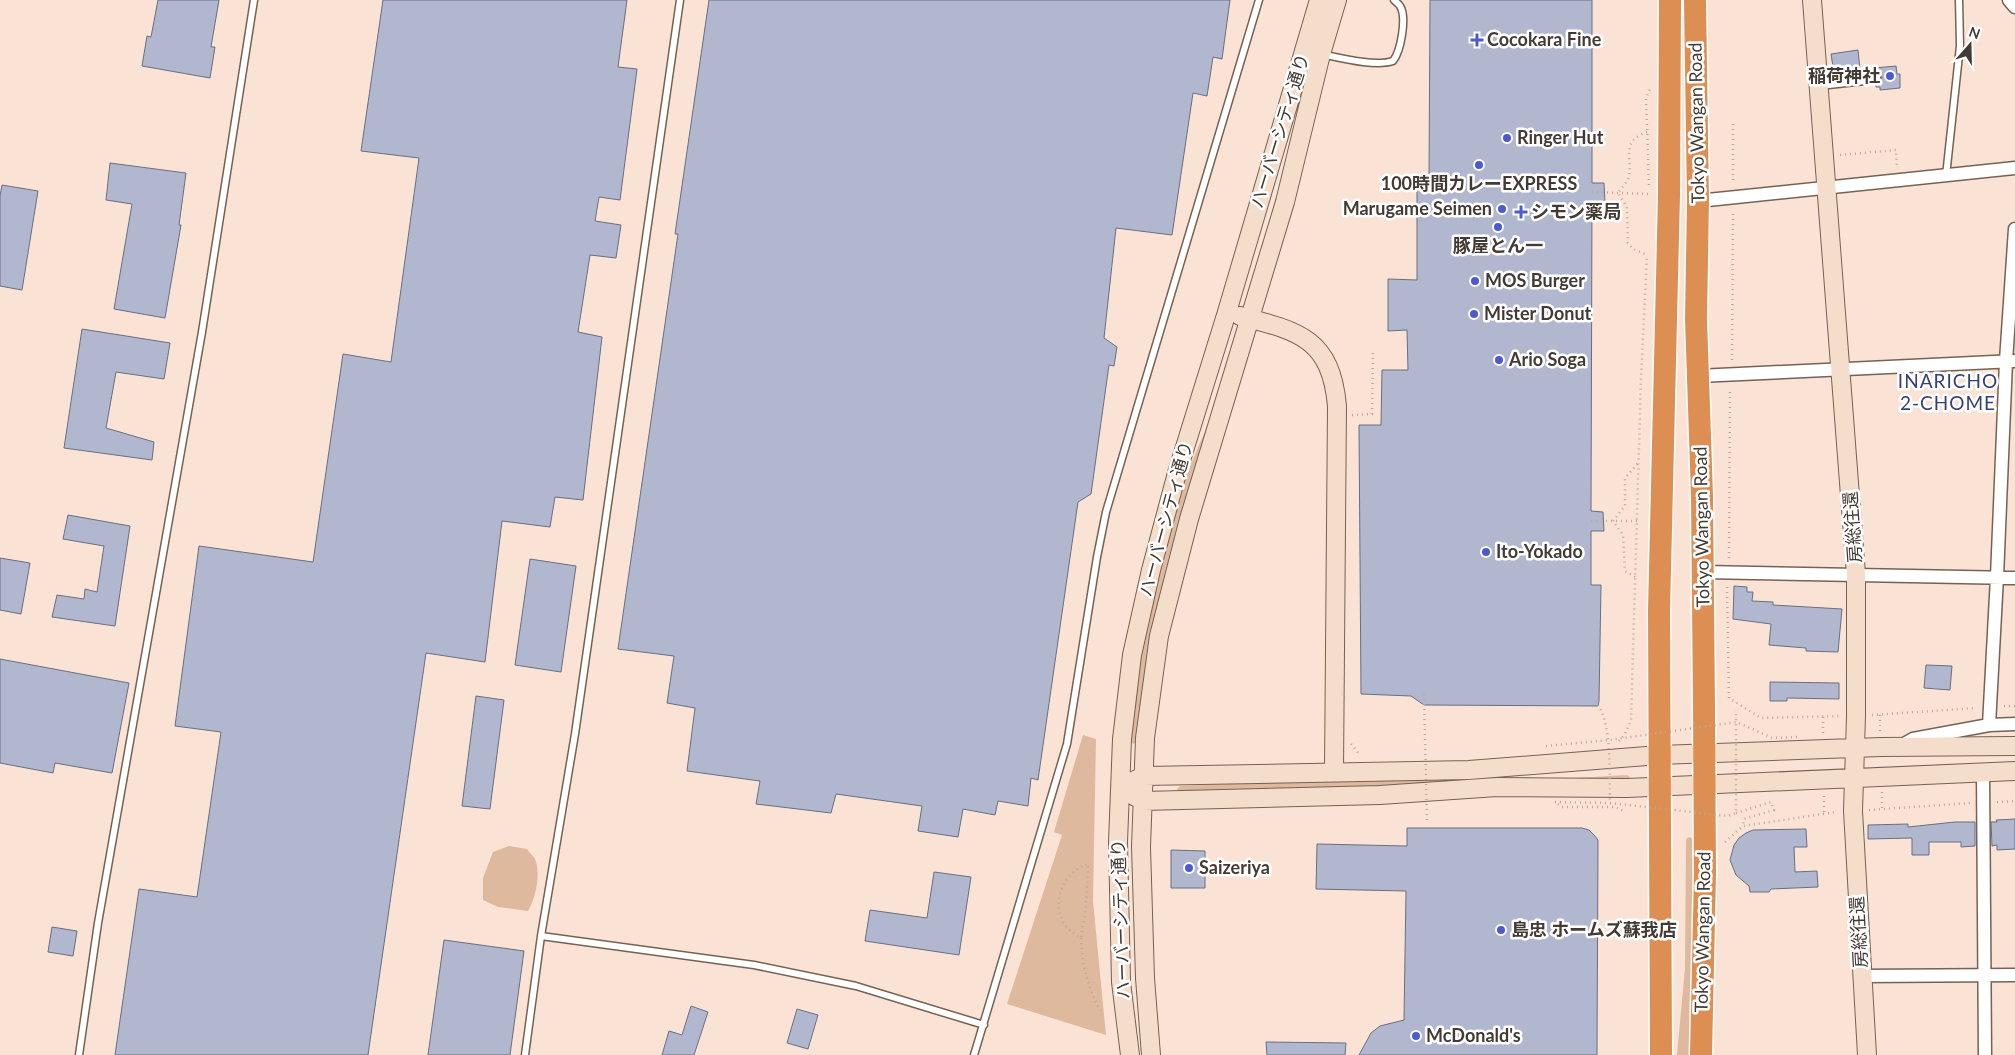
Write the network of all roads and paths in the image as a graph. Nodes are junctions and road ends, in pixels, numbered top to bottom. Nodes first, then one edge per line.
1 (254, 0) edge
2 (680, 0) edge
3 (1259, 0) edge
4 (1319, 0) edge
5 (1337, 0) edge
6 (1394, 0) edge
7 (1670, 0) edge
8 (1695, 0) edge
9 (1812, 0) edge
10 (1959, 0) edge
11 (2009, 0) edge
12 (2015, 7) edge
13 (1321, 54) junction
14 (1874, 77) dead end
15 (1819, 83) junction
16 (1651, 84) dead end
17 (1732, 124) dead end
18 (1647, 132) junction
19 (1896, 150) dead end
20 (1825, 156) junction
21 (2015, 168) edge
22 (1946, 176) junction
23 (1734, 183) dead end
24 (1827, 188) junction
25 (1592, 192) dead end
26 (1618, 193) junction
27 (1649, 194) junction
28 (1649, 200) dead end
29 (1698, 201) junction
30 (1733, 207) dead end
31 (2015, 229) edge
32 (1648, 246) dead end
33 (2014, 251) edge
34 (1647, 256) junction
35 (1227, 312) junction
36 (1250, 318) junction
37 (1373, 351) dead end
38 (1732, 360) dead end
39 (2010, 361) edge
40 (1842, 368) junction
41 (1698, 376) junction
42 (1730, 381) dead end
43 (1350, 416) dead end
44 (1639, 462) junction
45 (1591, 521) dead end
46 (1613, 521) junction
47 (1637, 521) junction
48 (1729, 560) dead end
49 (1703, 572) junction
50 (1856, 574) junction
51 (1635, 577) junction
52 (1997, 577) junction
53 (2015, 578) edge
54 (1727, 584) dead end
55 (1424, 694) dead end
56 (1595, 701) dead end
57 (2015, 706) edge
58 (2001, 707) dead end
59 (1974, 708) dead end
60 (1736, 710) dead end
61 (1867, 716) dead end
62 (1822, 717) dead end
63 (1737, 722) junction
64 (2015, 724) edge
65 (1988, 726) junction
66 (1798, 737) dead end
67 (1350, 740) dead end
68 (1609, 740) junction
69 (1606, 746) dead end
70 (2015, 746) edge
71 (1899, 747) junction
72 (1854, 748) junction
73 (1553, 750) dead end
74 (1705, 753) junction
75 (1432, 754) dead end
76 (1423, 755) dead end
77 (1659, 755) junction
78 (1367, 758) dead end
79 (1334, 771) junction
80 (2015, 771) edge
81 (1983, 773) junction
82 (1144, 776) junction
83 (1853, 779) junction
84 (1705, 785) junction
85 (1119, 787) junction
86 (1659, 787) junction
87 (1143, 801) junction
88 (2015, 801) edge
89 (1997, 802) dead end
90 (1967, 803) dead end
91 (1610, 804) junction
92 (1868, 810) dead end
93 (1624, 811) dead end
94 (1838, 812) dead end
95 (1736, 813) junction
96 (1427, 822) dead end
97 (1743, 826) junction
98 (1725, 842) dead end
99 (541, 936) junction
100 (1080, 937) junction
101 (1985, 975) junction
102 (2015, 975) edge
103 (1861, 976) junction
104 (1100, 1011) dead end
105 (984, 1025) junction
106 (79, 1055) edge
107 (526, 1055) edge
108 (974, 1055) edge
109 (1130, 1055) edge
110 (1151, 1055) edge
111 (1661, 1055) edge
112 (1701, 1055) edge
113 (1867, 1055) edge
114 (1985, 1055) edge

1 - 106 lane
2 - 99 lane
3 - 105 lane
4 - 35 street, ハーバーシティ通り
5 - 13 street, ハーバーシティ通り
6 - 13 lane
7 - 77 highway, Tokyo Wangan Road
8 - 29 highway, Tokyo Wangan Road
9 - 15 street, 房総往還
10 - 22 lane
11 - 12 street
13 - 36 street, ハーバーシティ通り
14 - 15 street
15 - 20 street, 房総往還
16 - 18 path
17 - 23 path
18 - 26 path
18 - 27 path
19 - 20 path
20 - 24 street, 房総往還
21 - 22 street
22 - 24 street
24 - 29 street
24 - 40 street, 房総往還
25 - 26 path
26 - 27 path
26 - 34 path
27 - 28 path
29 - 41 highway, Tokyo Wangan Road
30 - 38 path
31 - 33 street
32 - 34 path
33 - 39 street
34 - 44 path
35 - 36 street
35 - 85 street, ハーバーシティ通り
36 - 79 street
36 - 82 street, ハーバーシティ通り
37 - 43 path
39 - 40 street
39 - 52 street
40 - 41 street
40 - 50 street, 房総往還
41 - 49 highway, Tokyo Wangan Road
42 - 48 path
44 - 46 path
44 - 47 path
45 - 46 path
46 - 47 path
46 - 51 path
47 - 51 path
49 - 50 street
49 - 74 highway, Tokyo Wangan Road
50 - 52 street
50 - 72 street, 房総往還
51 - 69 path
52 - 53 street
52 - 65 street
54 - 62 path
55 - 96 path, bridge
56 - 68 path, bridge
57 - 58 path
59 - 61 path
60 - 63 path, bridge
63 - 66 path, bridge
63 - 68 path, bridge
63 - 95 path, bridge
64 - 65 street
65 - 71 street
67 - 78 path
68 - 73 path, bridge
68 - 91 path, bridge
70 - 71 street
71 - 72 street
72 - 74 street
72 - 83 street, 房総往還
74 - 77 street
74 - 84 highway, Tokyo Wangan Road
75 - 76 path
77 - 79 street
77 - 86 highway, Tokyo Wangan Road
79 - 82 street
80 - 81 street
81 - 83 street
81 - 101 street
82 - 85 street
82 - 87 street, ハーバーシティ通り
83 - 84 street
83 - 103 street, 房総往還
84 - 86 street
84 - 112 highway, Tokyo Wangan Road
85 - 87 street
85 - 109 street, ハーバーシティ通り
86 - 87 street
86 - 111 highway, Tokyo Wangan Road
87 - 110 street, ハーバーシティ通り
88 - 89 path
90 - 92 path
91 - 93 path, bridge
91 - 95 path, bridge
94 - 97 path
95 - 97 path
97 - 98 path
99 - 105 lane
99 - 107 lane
100 - 100 path
100 - 104 path
101 - 102 street
101 - 103 street
101 - 114 street
103 - 113 street, 房総往還
105 - 108 lane

